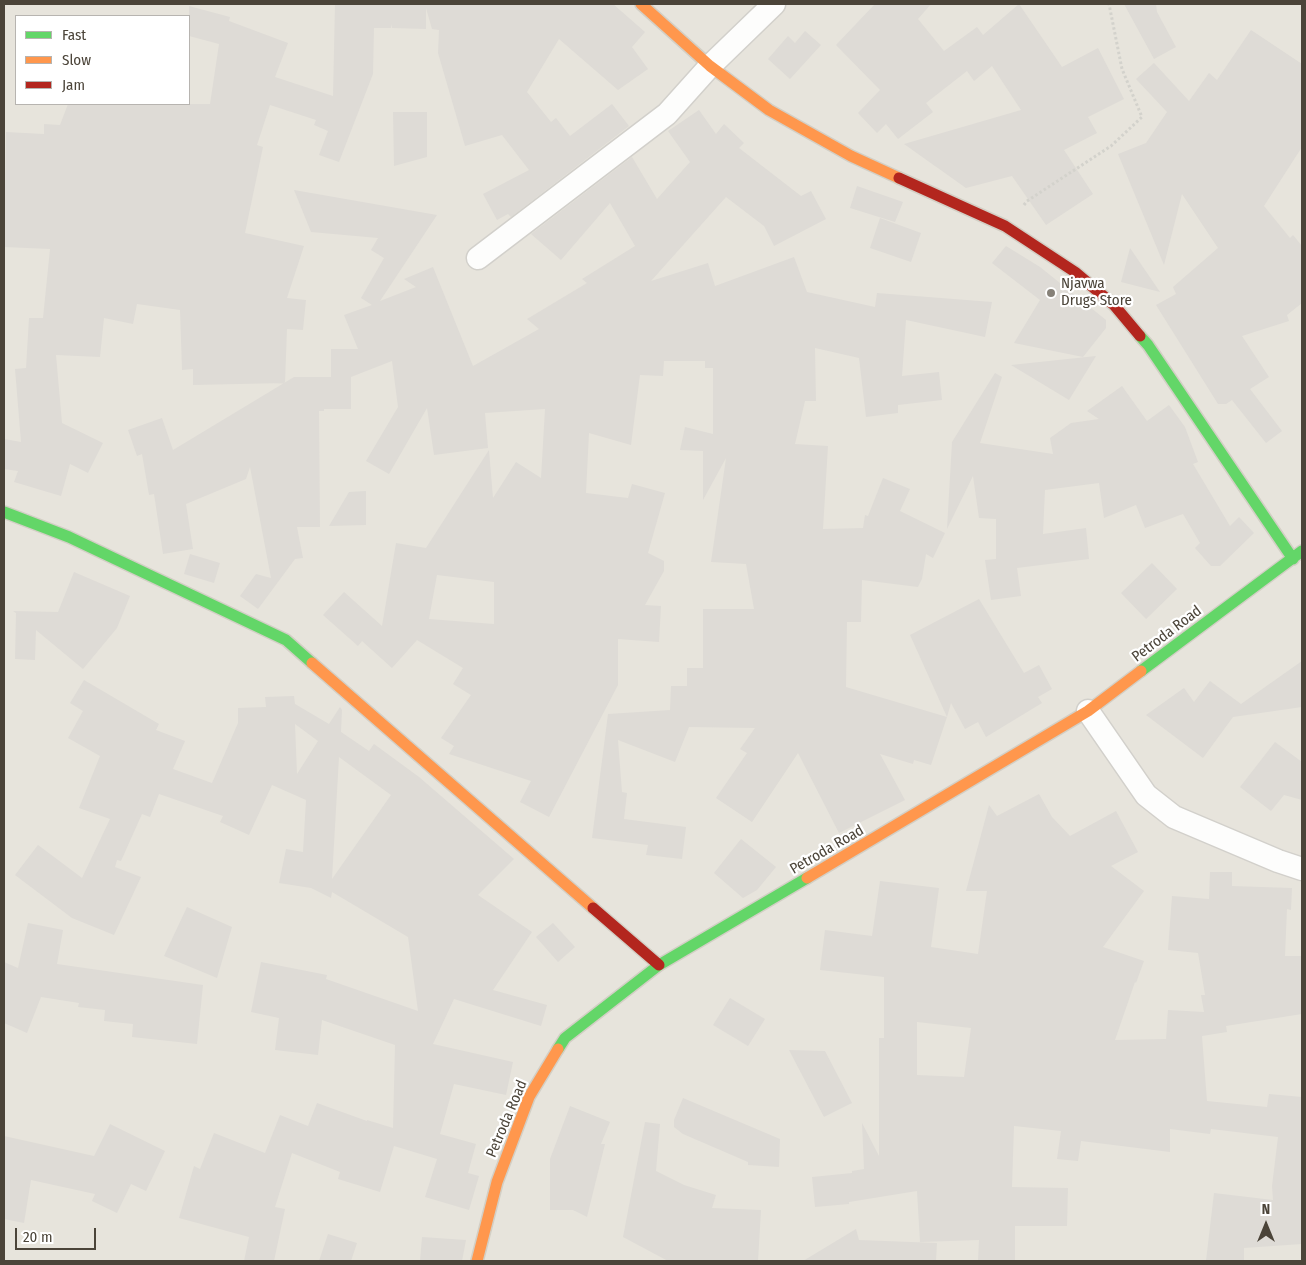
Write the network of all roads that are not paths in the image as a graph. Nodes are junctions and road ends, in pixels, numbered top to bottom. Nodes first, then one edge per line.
1 (641, 4) edge
2 (774, 4) edge
3 (710, 66) junction
4 (478, 258) dead end
5 (4, 512) edge
6 (1298, 555) edge
7 (1088, 711) junction
8 (1302, 869) edge
9 (659, 965) junction
10 (478, 1261) edge

1 - 3 street
2 - 3 street
3 - 4 street
3 - 6 street
5 - 9 street
6 - 7 street, Petroda Road
7 - 8 street
7 - 9 street, Petroda Road
9 - 10 street, Petroda Road

